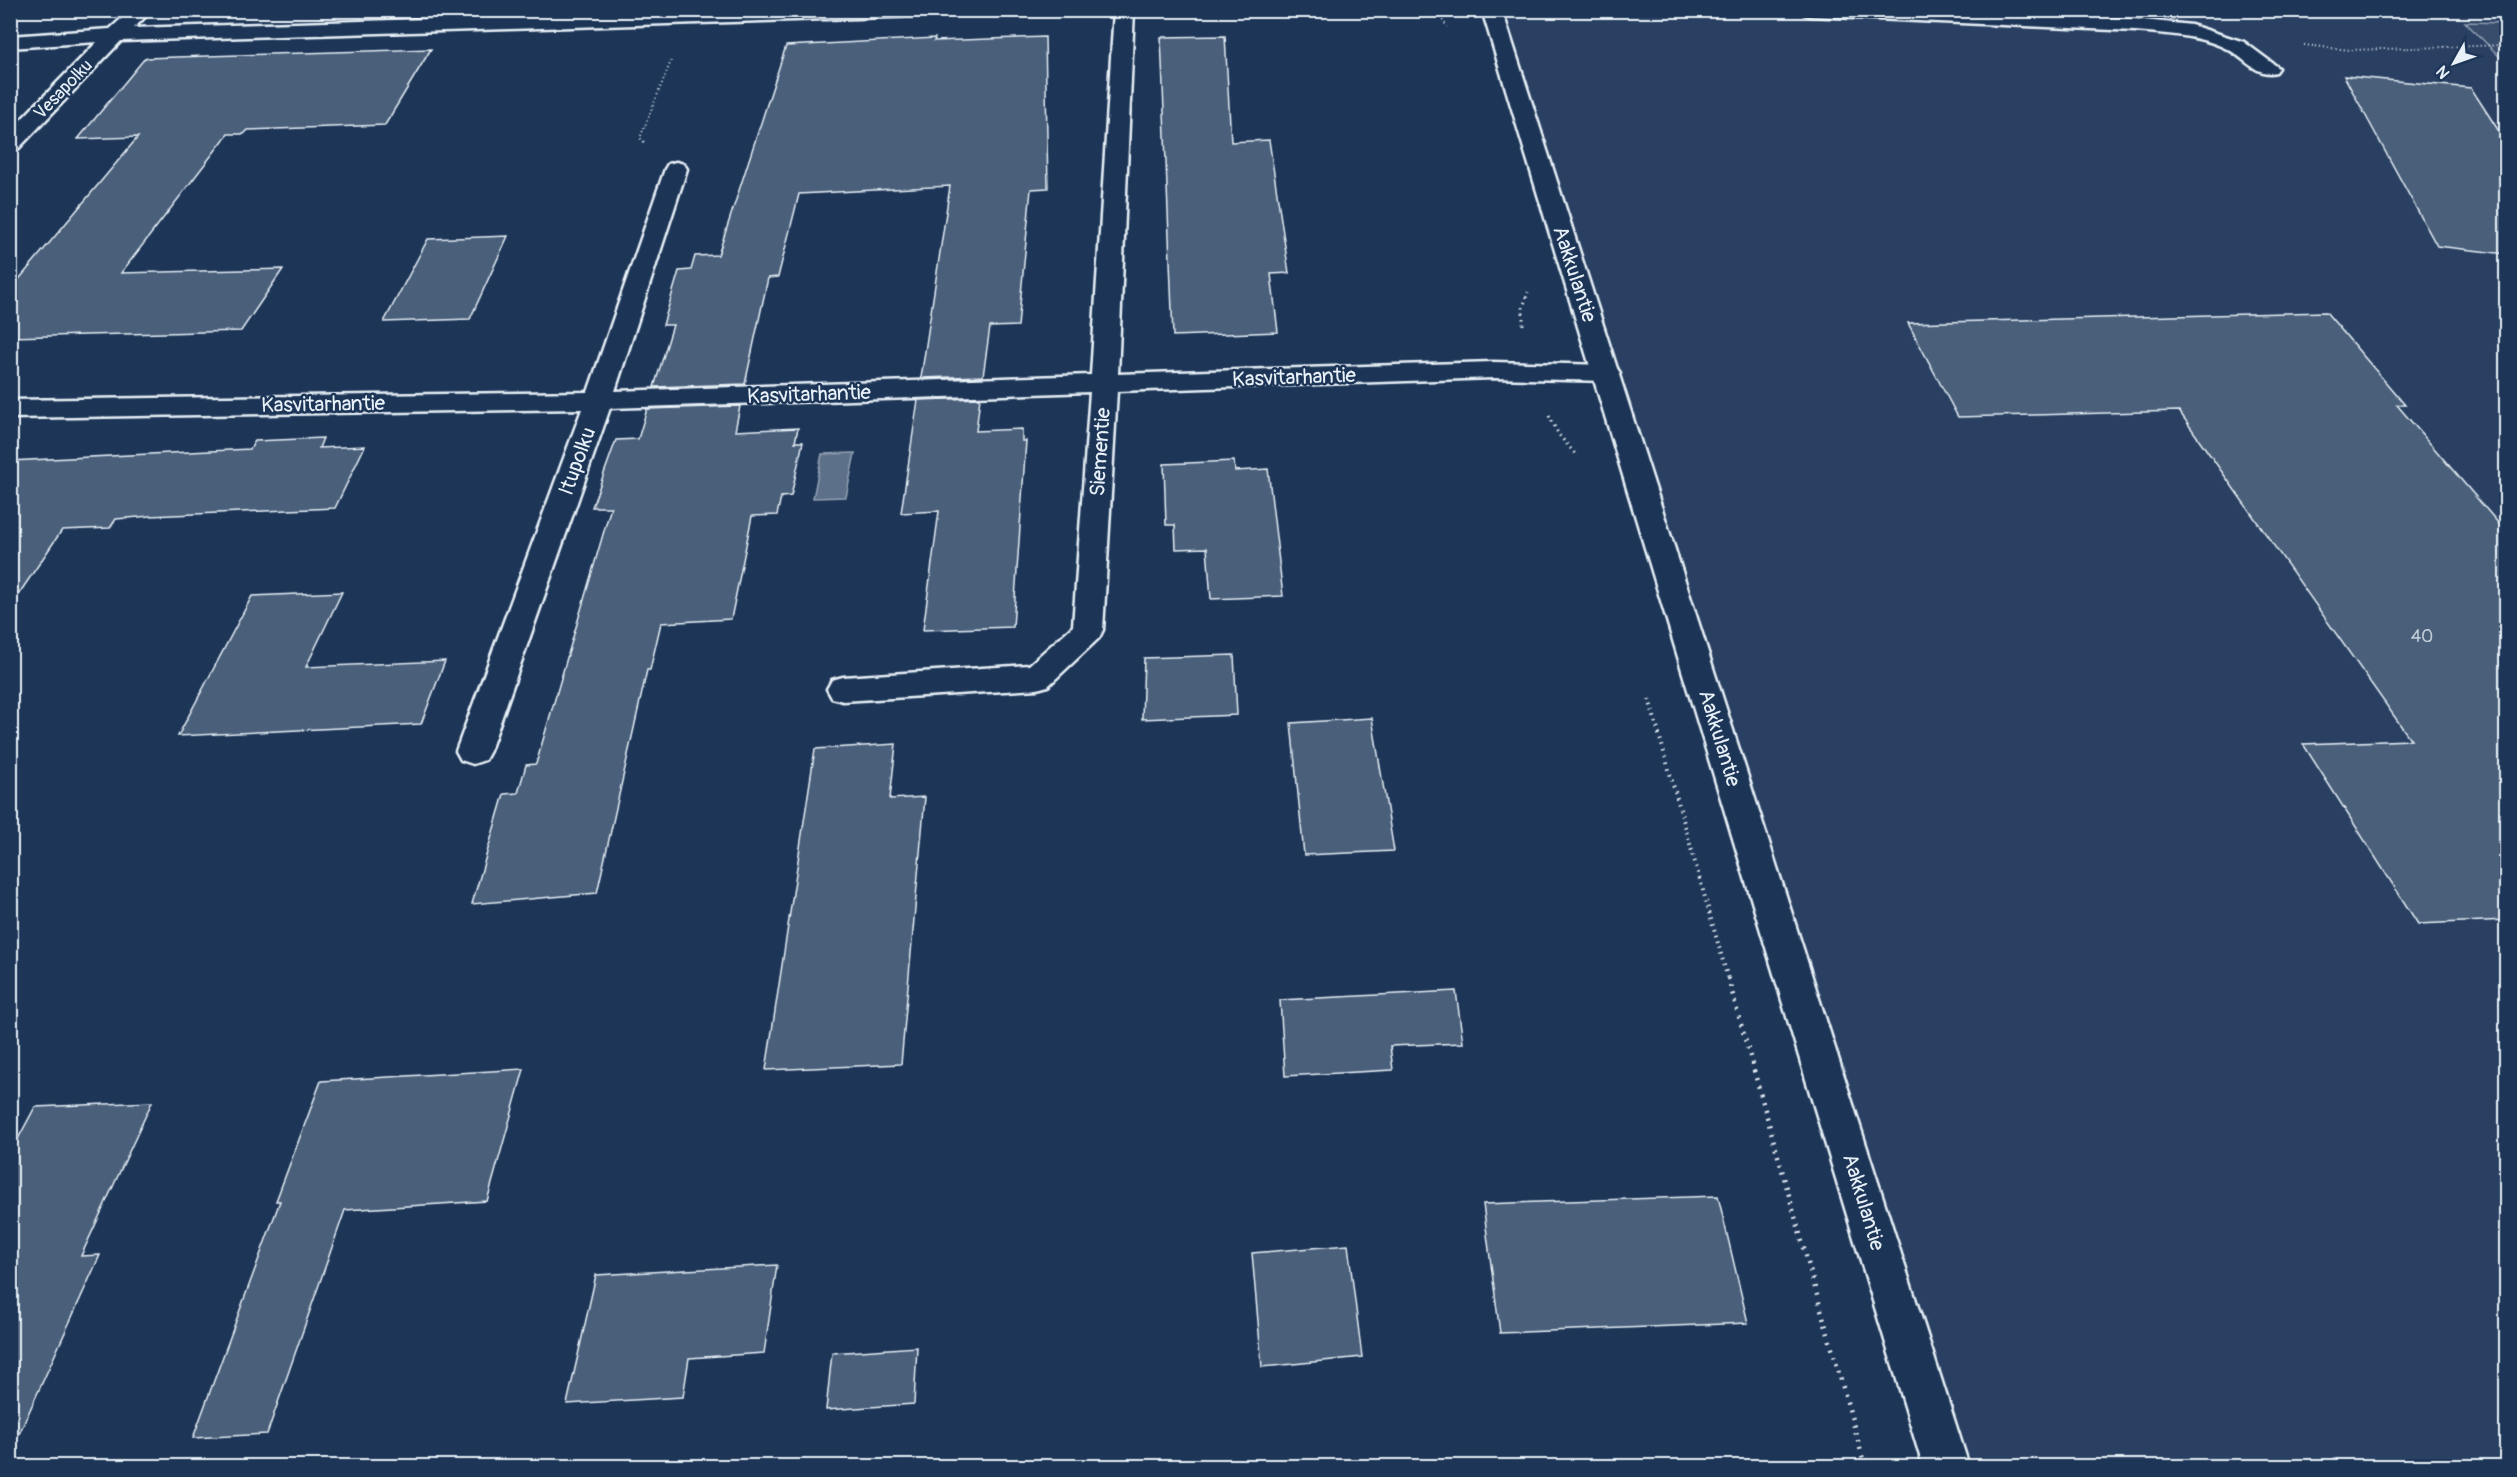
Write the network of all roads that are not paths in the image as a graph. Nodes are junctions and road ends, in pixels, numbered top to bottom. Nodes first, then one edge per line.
1 (143, 10) edge
2 (922, 10) edge
3 (1124, 10) edge
4 (1492, 10) edge
5 (1811, 10) edge
6 (676, 15) edge
7 (115, 35) junction
8 (10, 42) edge
9 (2269, 68) dead end
10 (10, 144) edge
11 (676, 169) road end
12 (1606, 373) junction
13 (1104, 385) junction
14 (599, 400) junction
15 (10, 409) edge
16 (843, 689) dead end
17 (473, 751) dead end
18 (1946, 1467) edge

1 - 7 street, Vesapolku
2 - 6 street
3 - 13 street, Siementie
4 - 12 street, Aakkulantie
5 - 9 street
6 - 7 street
7 - 8 street
7 - 10 street, Vesapolku
11 - 14 street, Itupolku
12 - 13 street, Kasvitarhantie
12 - 18 street, Aakkulantie
13 - 14 street, Kasvitarhantie
13 - 16 street, Siementie
14 - 15 street, Kasvitarhantie
14 - 17 street, Itupolku

